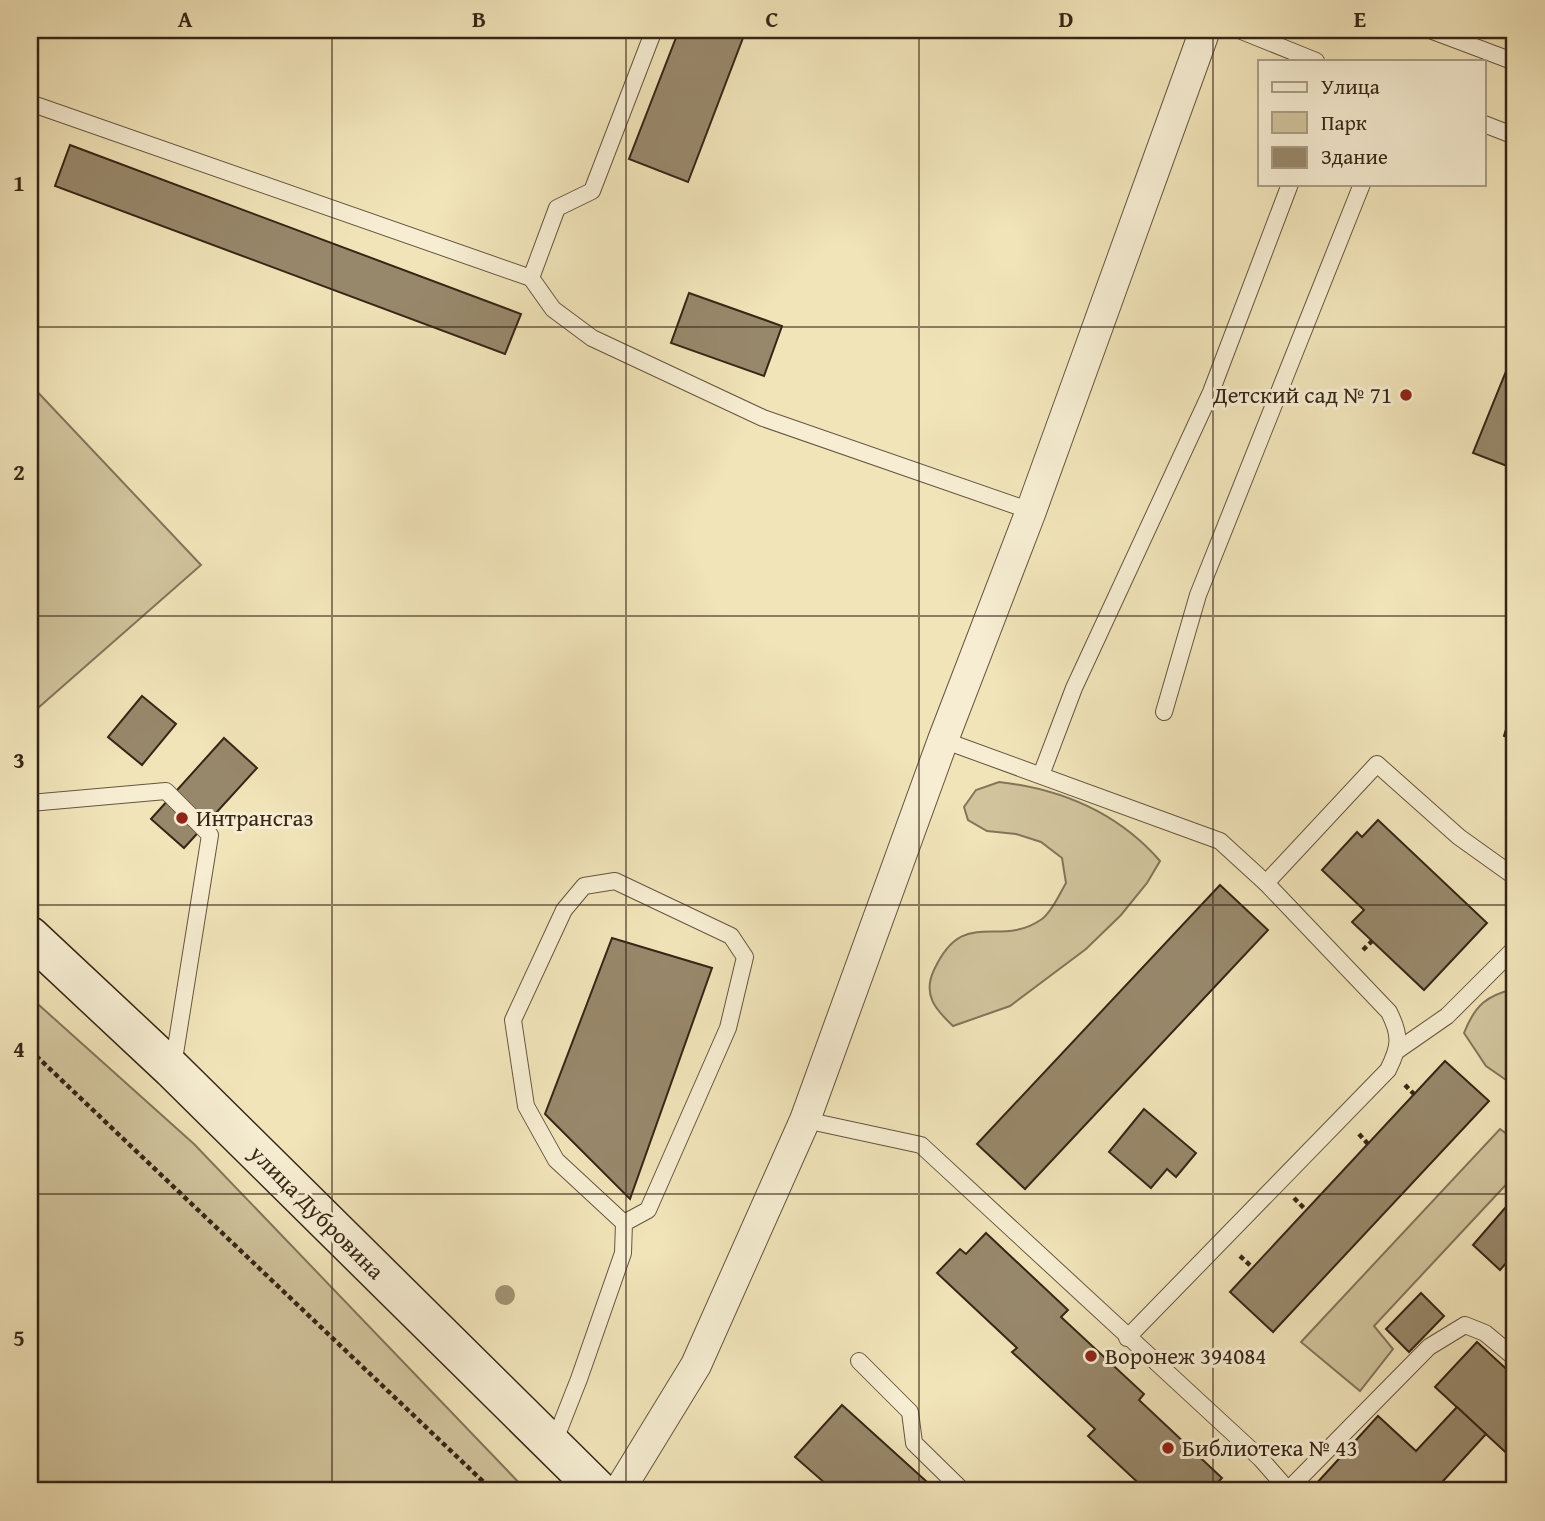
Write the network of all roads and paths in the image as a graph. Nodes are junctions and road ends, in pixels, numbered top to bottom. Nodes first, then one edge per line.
1 (654, 30) edge
2 (1205, 30) edge
3 (1239, 30) edge
4 (1430, 30) edge
5 (1262, 34) edge
6 (1314, 60) edge
7 (1515, 62) edge
8 (30, 103) edge
9 (1486, 125) edge
10 (1515, 136) edge
11 (1289, 186) edge
12 (1361, 186) edge
13 (531, 278) junction
14 (1031, 511) junction
15 (1164, 712) dead end
16 (943, 740) junction
17 (1041, 775) junction
18 (30, 803) edge
19 (1515, 877) edge
20 (1266, 883) junction
21 (30, 936) edge
22 (1515, 948) edge
23 (30, 1050) edge
24 (1398, 1050) junction
25 (172, 1069) junction
26 (805, 1120) junction
27 (624, 1223) junction
28 (1127, 1338) junction
29 (1515, 1358) edge
30 (859, 1360) dead end
31 (553, 1445) junction
32 (1288, 1490) edge
33 (493, 1491) edge
34 (600, 1491) edge
35 (619, 1491) edge
36 (963, 1491) edge

1 - 13 lane
2 - 14 street
3 - 5 lane
4 - 7 lane
5 - 6 lane
8 - 13 lane
9 - 10 lane
11 - 17 lane
12 - 15 lane
13 - 14 lane
14 - 16 street
16 - 17 lane
16 - 26 street
17 - 20 lane
18 - 25 lane
19 - 20 lane
20 - 24 lane
21 - 25 main road, улица Дубровина
22 - 24 lane
23 - 33 path
24 - 28 lane
25 - 31 main road, улица Дубровина
26 - 28 lane
26 - 35 street
27 - 27 lane
27 - 31 lane
28 - 32 lane
29 - 32 lane
30 - 36 lane
31 - 34 main road, улица Дубровина

